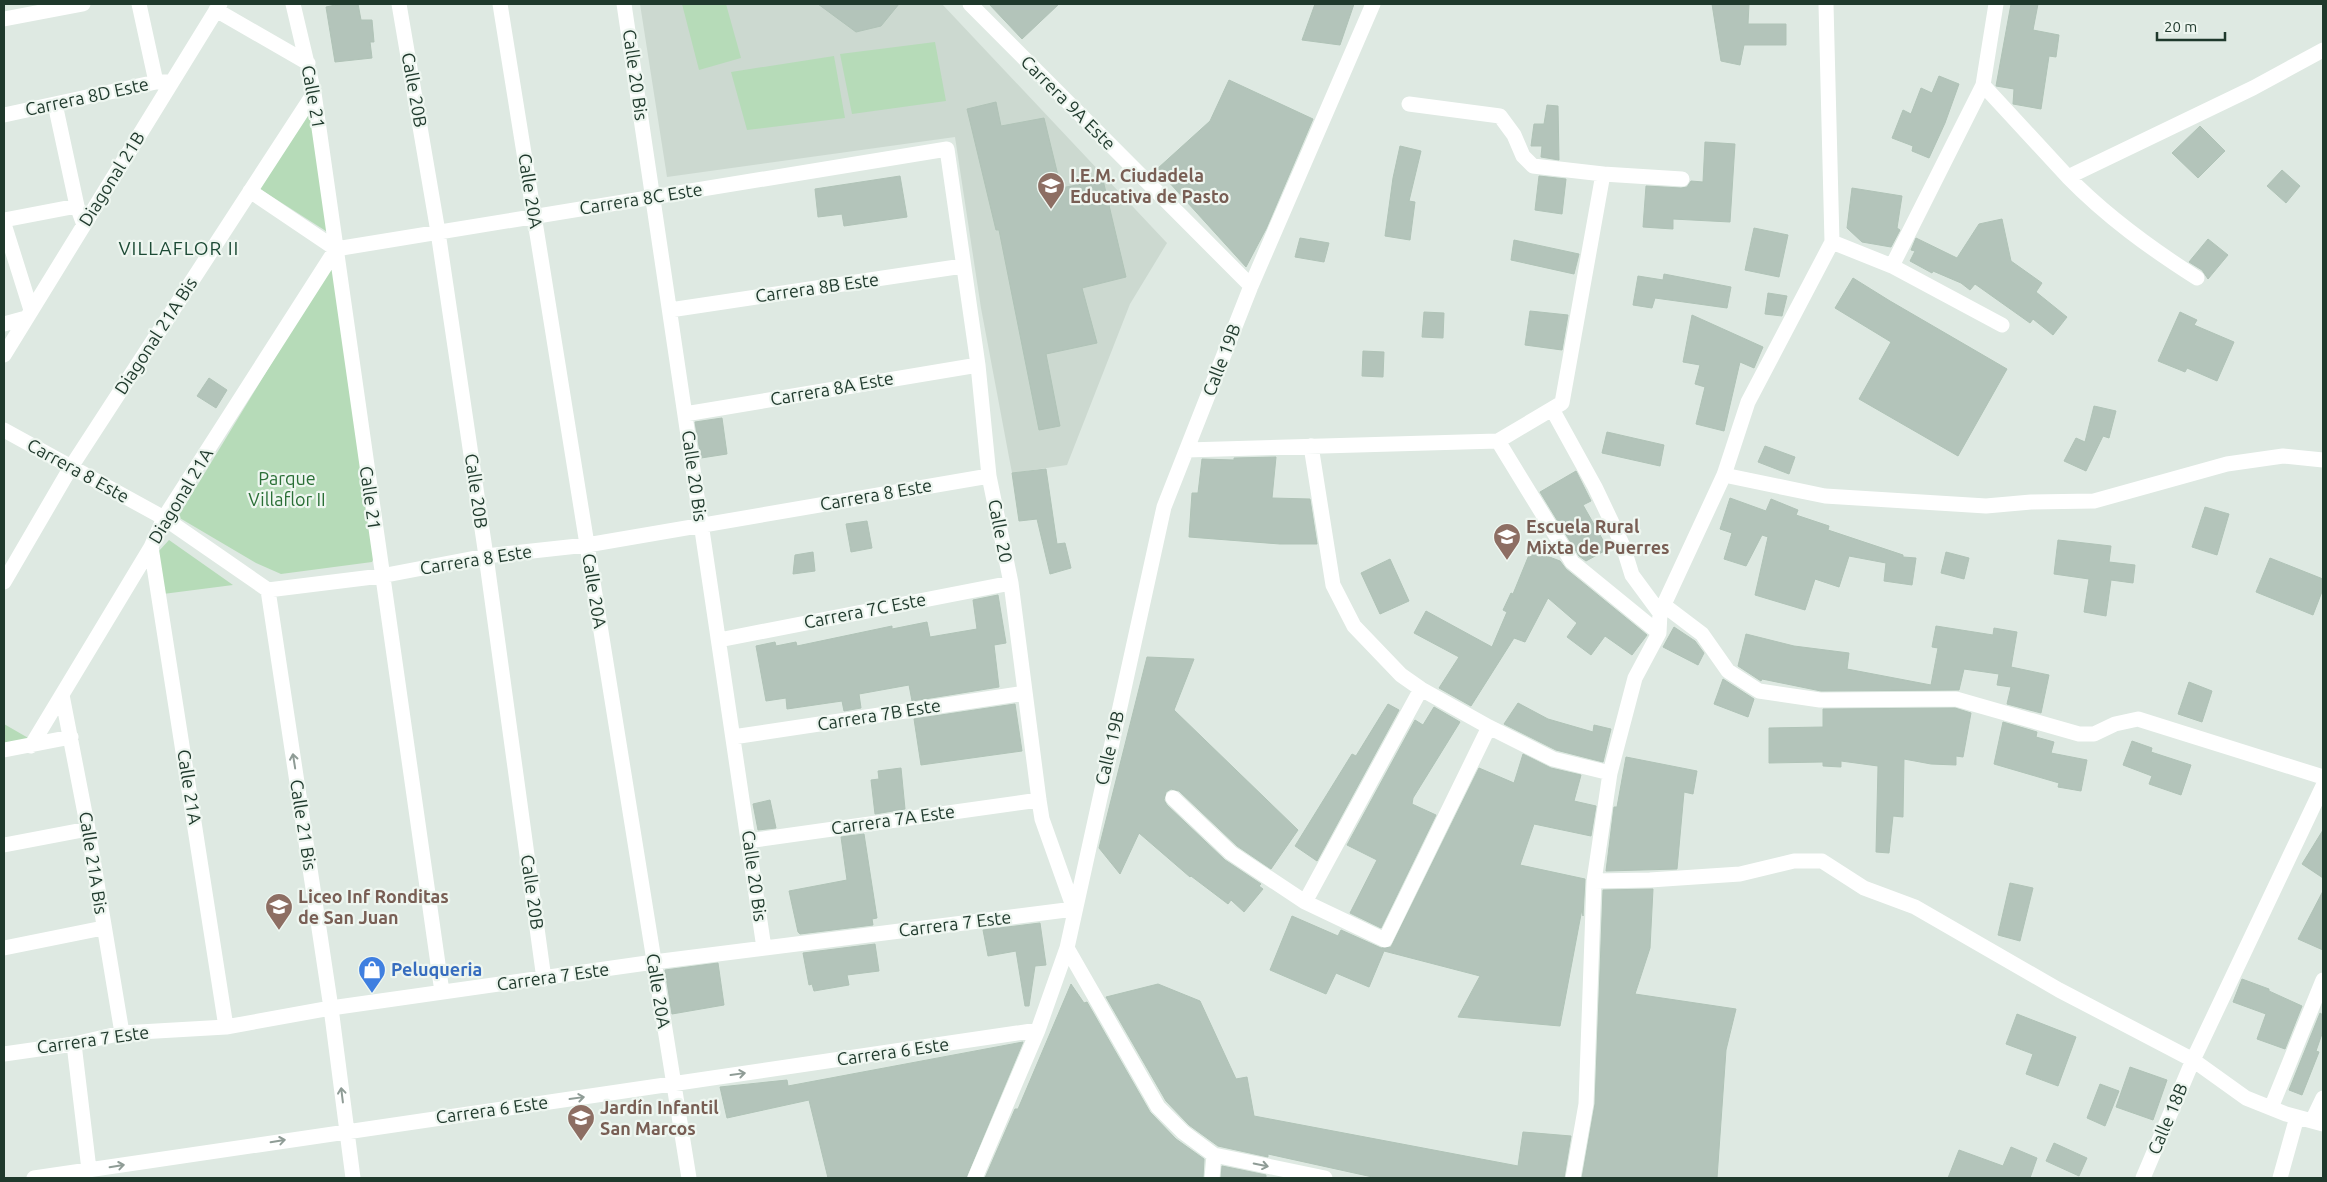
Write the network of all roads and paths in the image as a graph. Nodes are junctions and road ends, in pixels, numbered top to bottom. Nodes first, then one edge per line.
1 (139, 4) edge
2 (293, 4) edge
3 (399, 4) edge
4 (500, 4) edge
5 (624, 4) edge
6 (1826, 4) edge
7 (1996, 4) edge
8 (73, 5) edge
9 (973, 5) edge
10 (1370, 5) edge
11 (218, 7) edge
12 (4, 19) edge
13 (2323, 50) edge
14 (308, 62) junction
15 (156, 82) junction
16 (172, 82) junction
17 (1983, 85) junction
18 (314, 93) junction
19 (55, 104) junction
20 (1409, 104) dead end
21 (4, 115) edge
22 (947, 149) joint
23 (1603, 174) junction
24 (2068, 177) junction
25 (1682, 179) dead end
26 (250, 191) junction
27 (652, 197) junction
28 (77, 206) junction
29 (534, 216) junction
30 (4, 222) edge
31 (84, 225) junction
32 (438, 232) junction
33 (1832, 242) junction
34 (336, 249) junction
35 (963, 266) junction
36 (1892, 266) junction
37 (2197, 278) dead end
38 (1251, 286) junction
39 (670, 310) junction
40 (29, 314) junction
41 (4, 324) edge
42 (2002, 325) dead end
43 (4, 355) edge
44 (978, 364) junction
45 (1552, 409) junction
46 (685, 414) junction
47 (4, 430) edge
48 (1498, 441) junction
49 (1311, 446) junction
50 (1187, 450) junction
51 (2323, 460) edge
52 (71, 466) junction
53 (1724, 475) junction
54 (989, 476) junction
55 (164, 518) junction
56 (701, 525) junction
57 (587, 545) junction
58 (151, 547) junction
59 (486, 556) junction
60 (381, 576) junction
61 (4, 582) edge
62 (1011, 583) junction
63 (268, 590) junction
64 (1663, 609) junction
65 (1658, 633) junction
66 (718, 640) junction
67 (1421, 689) junction
68 (1025, 693) junction
69 (62, 695) junction
70 (1489, 727) junction
71 (71, 737) junction
72 (733, 737) junction
73 (31, 746) junction
74 (4, 750) edge
75 (1610, 773) junction
76 (2323, 777) edge
77 (2323, 786) edge
78 (1173, 798) dead end
79 (1038, 800) junction
80 (88, 829) junction
81 (748, 841) junction
82 (4, 845) edge
83 (1594, 881) junction
84 (1305, 902) junction
85 (1074, 909) junction
86 (103, 928) junction
87 (4, 948) edge
88 (764, 948) junction
89 (1067, 948) junction
90 (654, 962) junction
91 (544, 979) junction
92 (2323, 980) edge
93 (442, 992) junction
94 (331, 1008) junction
95 (226, 1027) junction
96 (1038, 1030) junction
97 (122, 1033) junction
98 (74, 1044) junction
99 (4, 1054) edge
100 (2193, 1060) junction
101 (674, 1084) junction
102 (2323, 1098) edge
103 (2271, 1108) junction
104 (2296, 1117) junction
105 (2318, 1122) edge
106 (346, 1131) junction
107 (1214, 1155) junction
108 (90, 1174) edge
109 (34, 1178) edge
110 (353, 1178) edge
111 (688, 1178) edge
112 (975, 1178) edge
113 (1212, 1178) edge
114 (1324, 1178) edge
115 (1573, 1178) edge
116 (2143, 1178) edge
117 (2280, 1178) edge

1 - 15 street
2 - 14 street, Calle 21
3 - 32 street, Calle 20B
4 - 29 street, Calle 20A
5 - 27 street, Calle 20 Bis
6 - 33 street
7 - 17 street
8 - 12 street
9 - 38 street, Carrera 9A Este
10 - 38 street, Calle 19B
11 - 14 street
11 - 16 street, Diagonal 21B
13 - 24 street
14 - 18 street, Calle 21
15 - 16 street, Carrera 8D Este
15 - 19 street, Carrera 8D Este
16 - 31 street, Diagonal 21B
17 - 24 street
17 - 36 street
18 - 26 street, Diagonal 21A Bis
18 - 34 street, Calle 21
19 - 21 street, Carrera 8D Este
19 - 28 street
20 - 23 street
22 - 27 street, Carrera 8C Este
22 - 35 street, Calle 20
23 - 25 street
23 - 45 street
24 - 37 street
26 - 34 street
26 - 52 street, Diagonal 21A Bis
27 - 29 street, Carrera 8C Este
27 - 39 street, Calle 20 Bis
28 - 30 street
28 - 31 street
29 - 32 street, Carrera 8C Este
29 - 57 street, Calle 20A
30 - 40 street
31 - 40 street, Diagonal 21B
32 - 34 street, Carrera 8C Este
32 - 59 street, Calle 20B
33 - 36 street
33 - 53 street
34 - 55 street, Diagonal 21A
34 - 60 street, Calle 21
35 - 39 street, Carrera 8B Este
35 - 44 street, Calle 20
36 - 42 street
38 - 50 street, Calle 19B
39 - 46 street, Calle 20 Bis
40 - 41 street
40 - 43 street, Diagonal 21B
44 - 46 street, Carrera 8A Este
44 - 54 street, Calle 20
45 - 48 street
45 - 64 street
46 - 56 street, Calle 20 Bis
47 - 52 street, Carrera 8 Este
48 - 49 street
48 - 65 street
49 - 50 street
49 - 67 street
50 - 85 street, Calle 19B
51 - 53 street
52 - 55 street, Carrera 8 Este
52 - 61 street, Diagonal 21A Bis
53 - 64 street
54 - 56 street, Carrera 8 Este
54 - 62 street, Calle 20
55 - 58 street, Diagonal 21A
55 - 63 street, Carrera 8 Este
56 - 57 street, Carrera 8 Este
56 - 66 street, Calle 20 Bis
57 - 59 street, Carrera 8 Este
57 - 90 street, Calle 20A
58 - 69 street, Diagonal 21A
58 - 95 street, Calle 21A
59 - 60 street, Carrera 8 Este
59 - 91 street, Calle 20B
60 - 63 street, Carrera 8 Este
60 - 93 street, Calle 21
62 - 66 street, Carrera 7C Este
62 - 68 street, Calle 20
94 -> 63 street, Calle 21 Bis
64 - 65 street
64 - 76 street
65 - 75 street
66 - 72 street, Calle 20 Bis
67 - 70 street
67 - 84 street
68 - 72 street, Carrera 7B Este
68 - 79 street, Calle 20
69 - 71 street, Calle 21A Bis
69 - 73 street, Diagonal 21A
70 - 75 street
70 - 84 street
71 - 73 street
71 - 80 street, Calle 21A Bis
72 - 81 street, Calle 20 Bis
73 - 74 street
75 - 83 street
77 - 100 street, Calle 18B
78 - 84 street
79 - 81 street, Carrera 7A Este
79 - 85 street, Calle 20
80 - 82 street
80 - 86 street, Calle 21A Bis
81 - 88 street, Calle 20 Bis
83 - 100 street
83 - 115 street
85 - 88 street, Carrera 7 Este
85 - 89 street, Calle 19B
86 - 87 street
86 - 97 street, Calle 21A Bis
88 - 90 street, Carrera 7 Este
89 - 96 street
89 - 107 street
90 - 91 street, Carrera 7 Este
90 - 101 street, Calle 20A
91 - 93 street, Carrera 7 Este
92 - 103 street
93 - 94 street, Carrera 7 Este
94 - 95 street, Carrera 7 Este
106 -> 94 street, Calle 21 Bis
95 - 97 street, Carrera 7 Este
101 -> 96 street, Carrera 6 Este
96 - 112 street
97 - 98 street, Carrera 7 Este
98 - 99 street, Carrera 7 Este
98 - 108 street
100 - 103 street
100 - 116 street, Calle 18B
106 -> 101 street, Carrera 6 Este
101 - 111 street, Calle 20A
102 - 105 street
103 - 104 street
104 - 105 street
104 - 117 street
108 -> 106 street, Carrera 6 Este
106 - 110 street, Calle 21 Bis
107 - 113 street
107 -> 114 street
108 - 109 street, Carrera 6 Este

